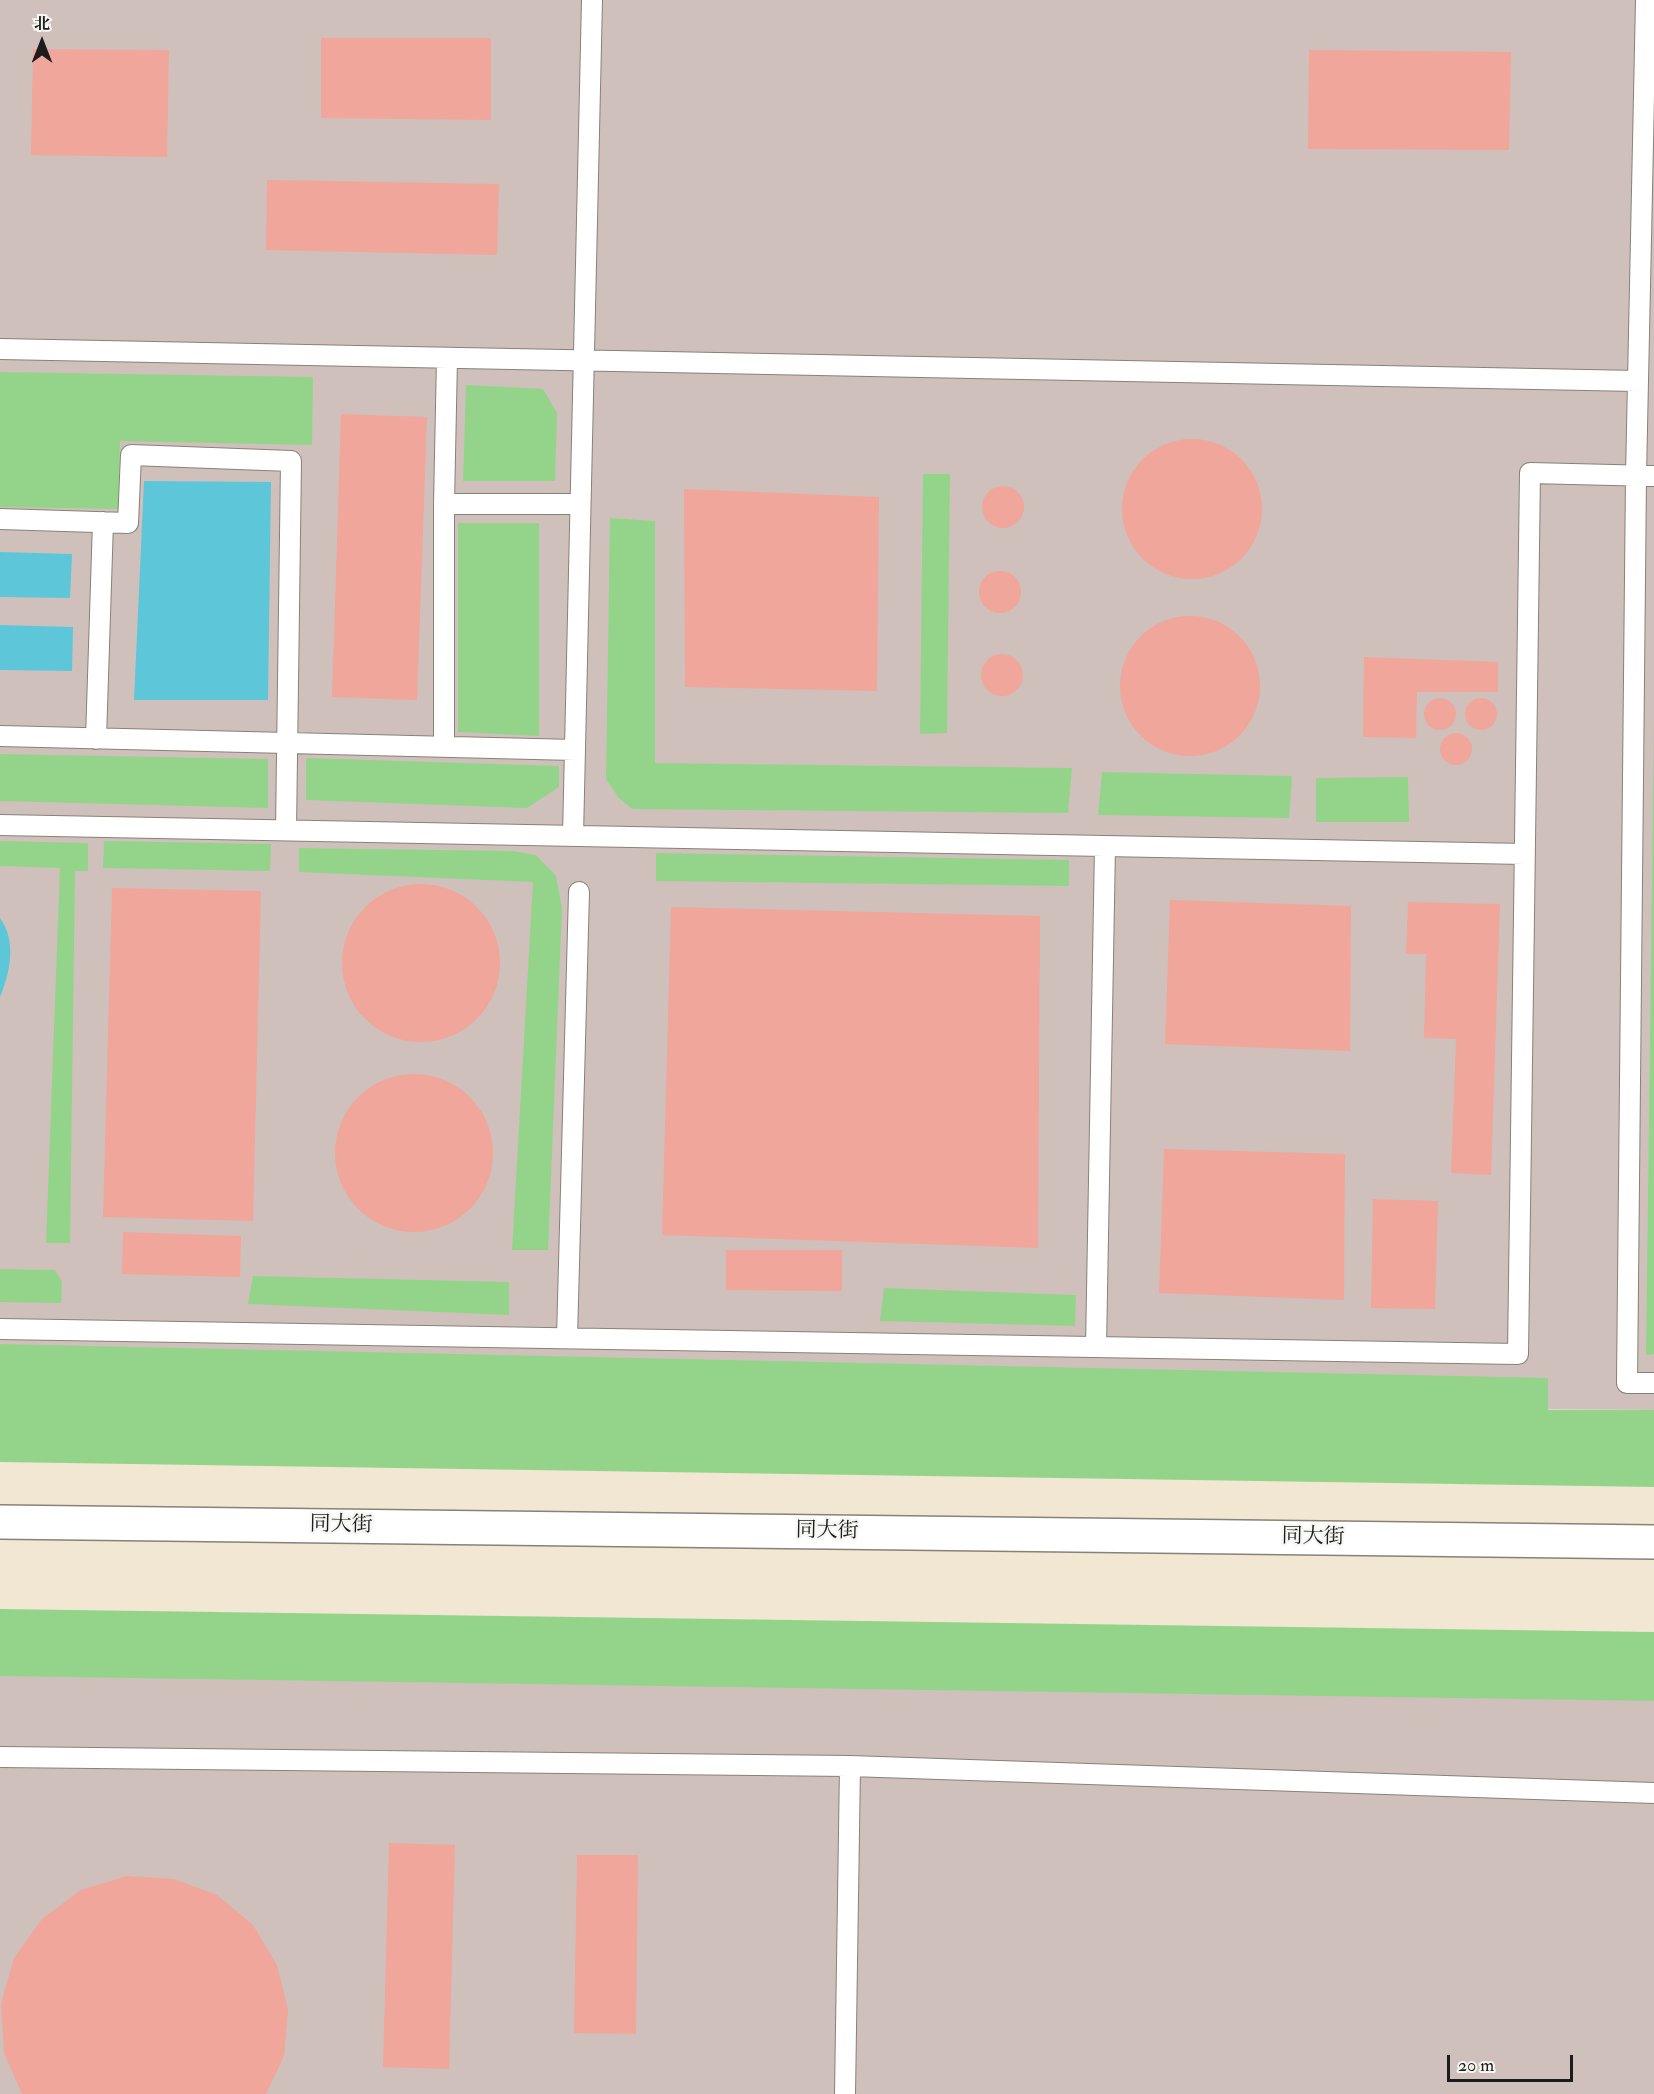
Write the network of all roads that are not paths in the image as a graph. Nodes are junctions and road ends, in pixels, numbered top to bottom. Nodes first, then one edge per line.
1 (592, 0) edge
2 (1646, 0) edge
3 (0, 349) edge
4 (447, 358) junction
5 (584, 361) junction
6 (1637, 381) junction
7 (1645, 476) edge
8 (444, 504) junction
9 (580, 504) junction
10 (0, 519) edge
11 (103, 522) junction
12 (0, 736) edge
13 (96, 739) junction
14 (288, 743) junction
15 (444, 747) junction
16 (575, 750) junction
17 (0, 825) edge
18 (286, 830) junction
19 (573, 836) junction
20 (1105, 846) junction
21 (1525, 854) junction
22 (579, 892) dead end
23 (0, 1329) edge
24 (567, 1338) junction
25 (1096, 1347) junction
26 (1654, 1383) edge
27 (0, 1522) edge
28 (1654, 1542) edge
29 (0, 1757) edge
30 (850, 1766) junction
31 (1654, 1793) edge
32 (845, 2094) edge

1 - 5 lane
2 - 6 lane
3 - 4 lane
4 - 5 lane
4 - 8 lane
5 - 6 lane
5 - 9 lane
6 - 7 lane
7 - 21 lane
7 - 26 lane
8 - 9 lane
8 - 15 lane
9 - 16 lane
10 - 11 lane
11 - 13 lane
11 - 14 lane
12 - 13 lane
13 - 14 lane
14 - 15 lane
14 - 18 lane
15 - 16 lane
16 - 19 lane
17 - 18 lane
18 - 19 lane
19 - 20 lane
20 - 21 lane
20 - 25 lane
21 - 25 lane
22 - 24 lane
23 - 24 lane
24 - 25 lane
27 - 28 street, 同大街
29 - 30 lane
30 - 31 lane
30 - 32 lane

